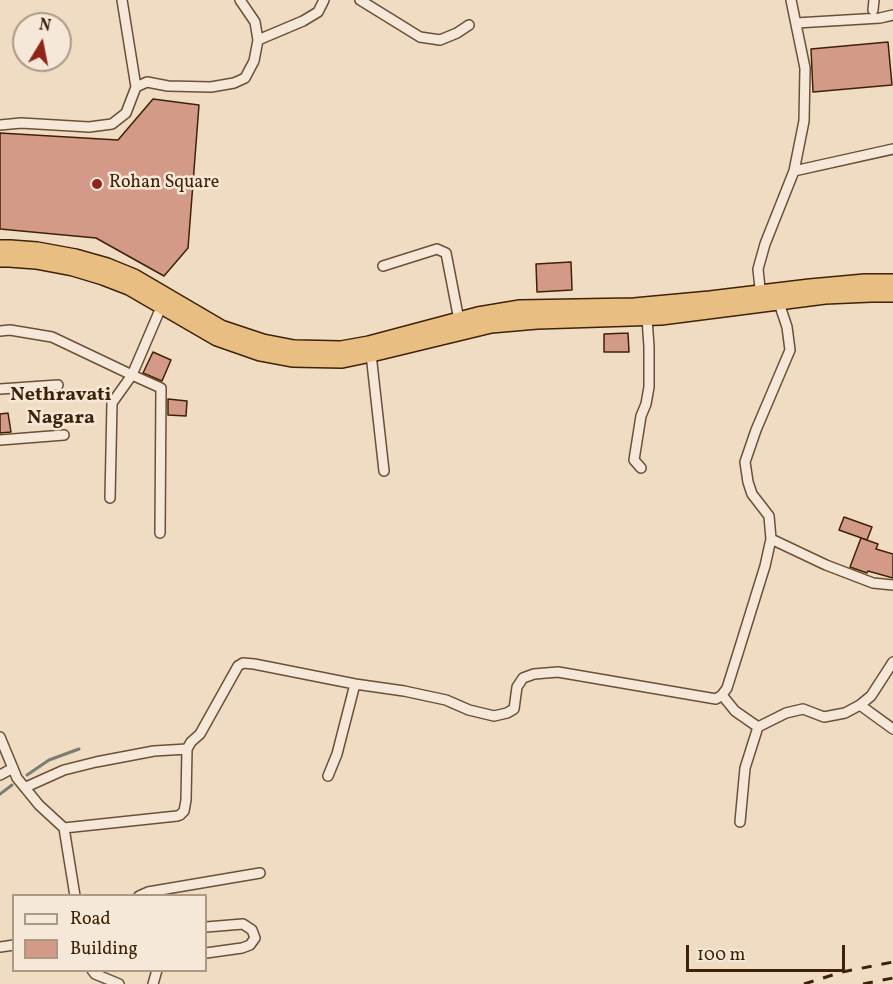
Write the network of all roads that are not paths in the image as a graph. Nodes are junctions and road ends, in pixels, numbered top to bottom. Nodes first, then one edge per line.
1 (122, 0) edge
2 (240, 0) edge
3 (324, 0) edge
4 (360, 0) edge
5 (791, 0) edge
6 (893, 15) edge
7 (796, 23) junction
8 (469, 25) dead end
9 (258, 40) junction
10 (136, 87) junction
11 (0, 125) edge
12 (893, 149) edge
13 (794, 171) junction
14 (0, 248) edge
15 (0, 259) edge
16 (383, 266) dead end
17 (893, 282) edge
18 (893, 294) edge
19 (761, 299) junction
20 (779, 303) junction
21 (162, 305) junction
22 (647, 318) junction
23 (459, 320) junction
24 (0, 331) edge
25 (371, 354) junction
26 (132, 375) junction
27 (58, 385) dead end
28 (0, 389) edge
29 (64, 435) dead end
30 (0, 440) edge
31 (641, 468) dead end
32 (384, 471) dead end
33 (110, 498) dead end
34 (160, 533) dead end
35 (771, 539) junction
36 (893, 585) edge
37 (893, 662) edge
38 (355, 684) junction
39 (722, 695) junction
40 (860, 705) junction
41 (758, 727) junction
42 (893, 729) edge
43 (0, 737) edge
44 (187, 749) junction
45 (13, 768) junction
46 (0, 775) edge
47 (328, 776) dead end
48 (26, 787) junction
49 (740, 822) dead end
50 (64, 828) junction
51 (261, 873) dead end
52 (75, 894) edge
53 (144, 894) edge
54 (207, 927) edge
55 (207, 952) edge
56 (94, 972) edge
57 (88, 984) edge
58 (119, 984) edge

1 - 10 street
2 - 9 street
3 - 9 street
4 - 8 street
5 - 7 street
6 - 7 street
7 - 13 street
9 - 10 street
10 - 11 street
12 - 13 street
13 - 19 street
14 - 23 highway
15 - 21 highway
16 - 23 street
17 - 19 highway
18 - 20 highway
19 - 20 highway
19 - 22 highway
19 - 23 highway
20 - 35 street
21 - 25 highway
21 - 26 street
22 - 25 highway
22 - 31 street
24 - 26 street
25 - 32 street
26 - 33 street
26 - 34 street
27 - 28 street
29 - 30 street
35 - 36 street
35 - 39 street
37 - 40 street
38 - 39 street
38 - 44 street
38 - 47 street
39 - 41 street
40 - 41 street
40 - 42 street
41 - 49 street
43 - 45 street
44 - 48 street
44 - 50 street
45 - 46 street
45 - 48 street
48 - 50 street
50 - 52 street
51 - 53 street
54 - 55 street
56 - 57 street
56 - 58 street

